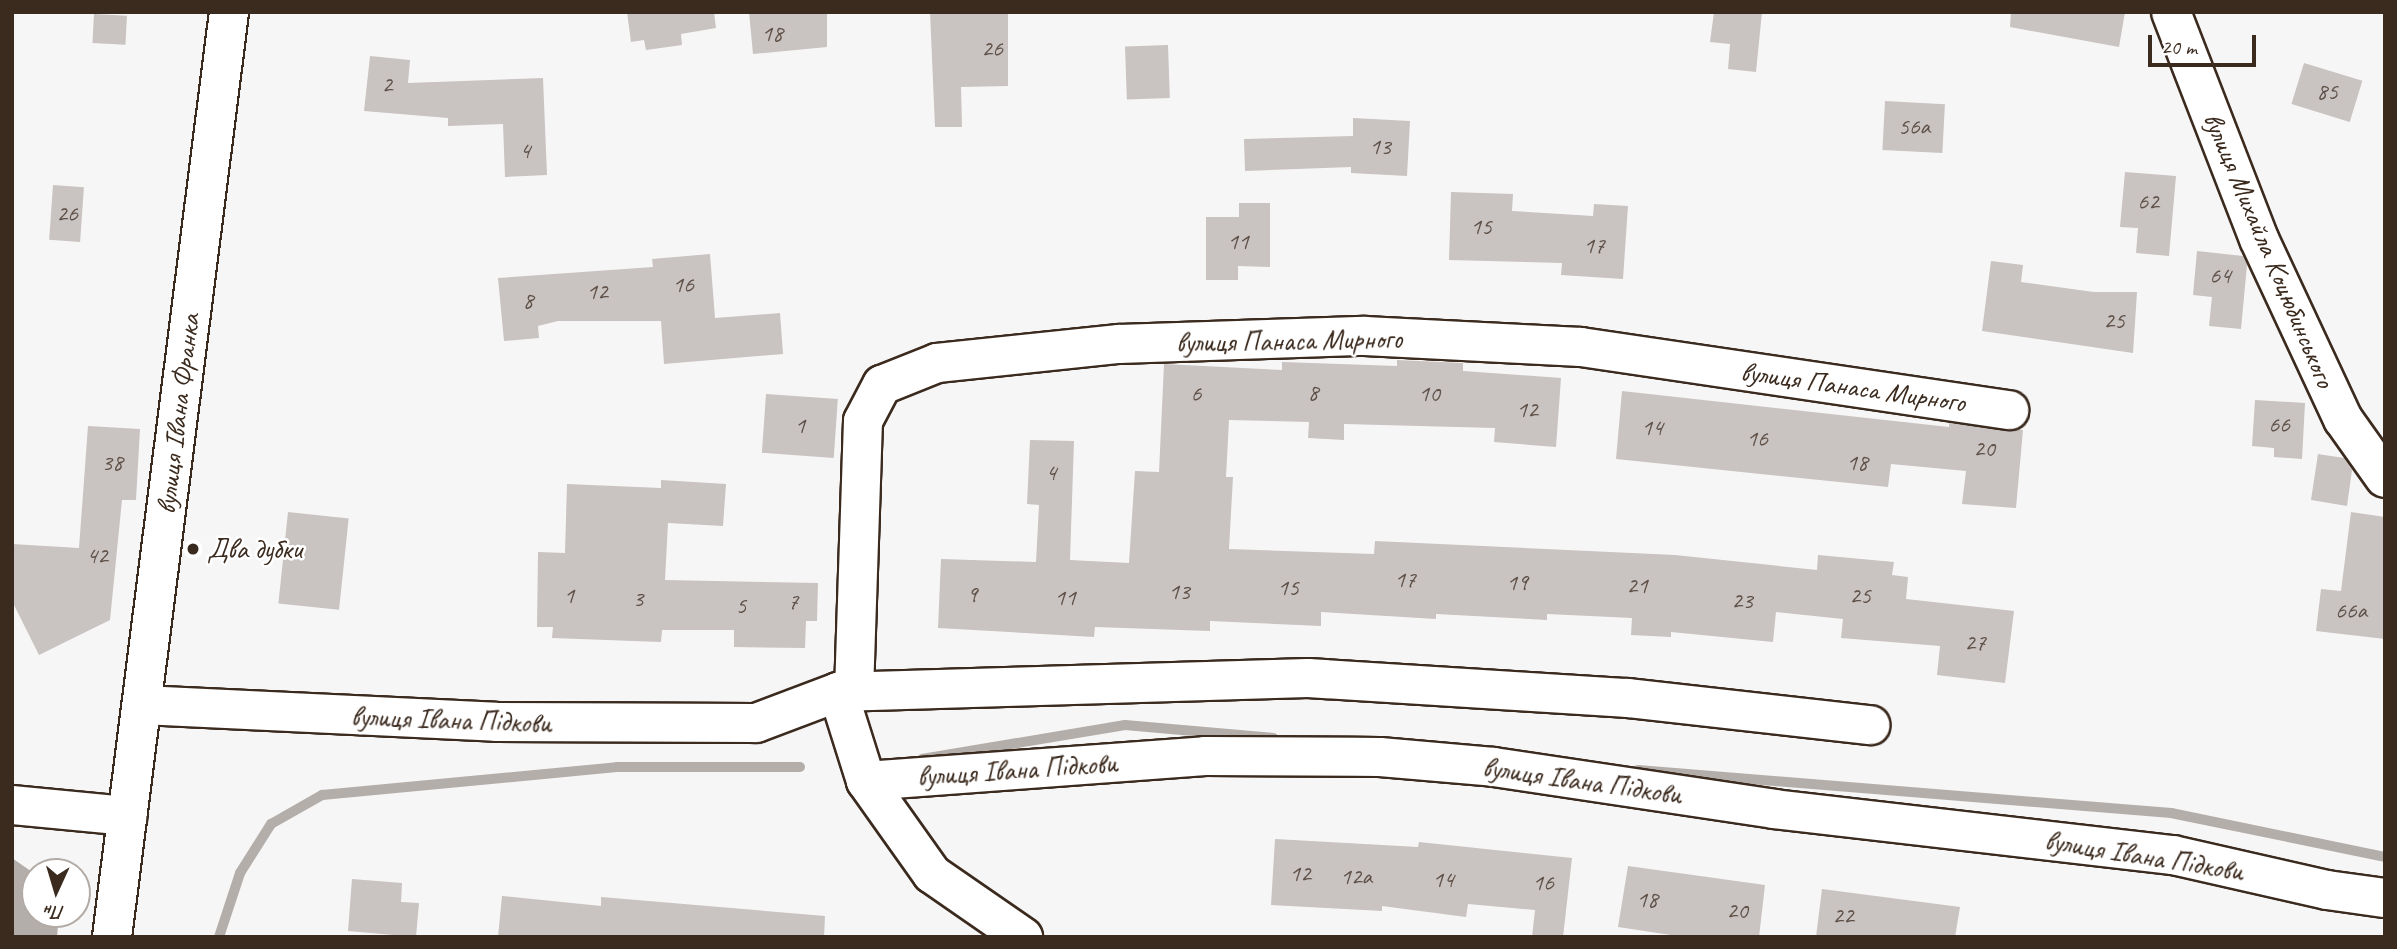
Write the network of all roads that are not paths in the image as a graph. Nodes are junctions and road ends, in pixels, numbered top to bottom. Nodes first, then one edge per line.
1 (229, 12) edge
2 (2171, 12) edge
3 (2009, 410) dead end
4 (2385, 478) edge
5 (846, 692) junction
6 (142, 705) junction
7 (1870, 726) dead end
8 (866, 781) junction
9 (12, 805) edge
10 (127, 816) junction
11 (2385, 898) edge
12 (112, 937) edge
13 (1023, 937) edge

1 - 6 street, вулиця Івана Франка
2 - 4 street, вулиця Михайла Коцюбинського
3 - 5 street, вулиця Панаса Мирного
5 - 6 street, вулиця Івана Підкови
5 - 7 street, вулиця Івана Підкови
5 - 8 street
6 - 10 street, вулиця Івана Франка
8 - 11 street, вулиця Івана Підкови
8 - 13 street
9 - 10 street
10 - 12 street, вулиця Івана Франка

